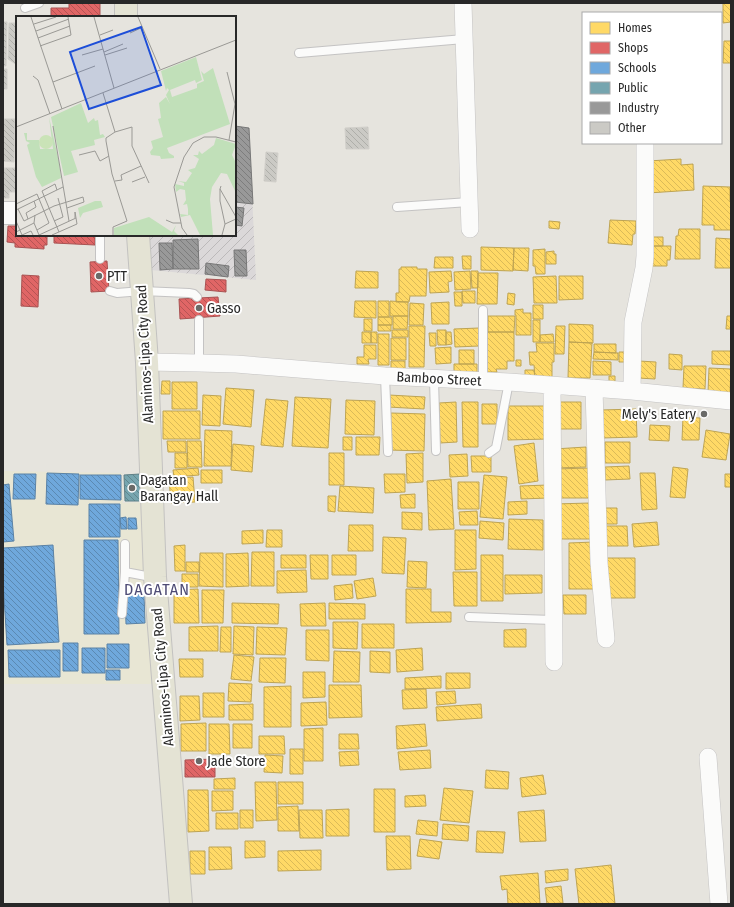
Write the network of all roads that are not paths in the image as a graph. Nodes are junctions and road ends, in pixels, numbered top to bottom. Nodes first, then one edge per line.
1 (39, 3) edge
2 (126, 3) edge
3 (462, 3) edge
4 (25, 8) dead end
5 (126, 16) edge
6 (464, 39) junction
7 (299, 53) dead end
8 (644, 144) edge
9 (469, 202) junction
10 (397, 207) dead end
11 (3, 212) edge
12 (16, 213) edge
13 (470, 228) dead end
14 (100, 236) edge
15 (138, 236) edge
16 (100, 259) dead end
17 (110, 291) dead end
18 (142, 291) junction
19 (197, 297) dead end
20 (484, 310) dead end
21 (199, 320) dead end
22 (146, 362) junction
23 (199, 362) junction
24 (385, 376) junction
25 (434, 378) junction
26 (483, 381) junction
27 (509, 382) junction
28 (552, 386) junction
29 (594, 388) junction
30 (632, 391) junction
31 (731, 401) edge
32 (436, 450) dead end
33 (388, 452) dead end
34 (489, 453) dead end
35 (125, 544) dead end
36 (125, 572) junction
37 (155, 577) junction
38 (122, 614) dead end
39 (469, 617) dead end
40 (553, 620) junction
41 (606, 639) dead end
42 (554, 662) dead end
43 (708, 758) dead end
44 (181, 904) edge
45 (719, 904) edge

1 - 4 lane
2 - 5 main road
3 - 6 street
6 - 7 lane
6 - 9 street
8 - 30 street
9 - 10 lane
9 - 13 street
11 - 12 street
14 - 16 lane
15 - 18 main road, Alaminos-Lipa City Road
17 - 18 lane
18 - 19 lane
18 - 22 main road, Alaminos-Lipa City Road
20 - 26 lane
21 - 23 lane
22 - 23 street, Bamboo Street
22 - 37 main road, Alaminos-Lipa City Road
23 - 24 street, Bamboo Street
24 - 25 street, Bamboo Street
24 - 33 lane
25 - 26 street, Bamboo Street
25 - 32 lane
26 - 27 street, Bamboo Street
27 - 28 street, Bamboo Street
27 - 34 lane
28 - 29 street, Bamboo Street
28 - 40 street
29 - 30 street, Bamboo Street
29 - 41 street
30 - 31 street, Bamboo Street
35 - 36 lane
36 - 37 lane
36 - 38 lane
37 - 44 main road, Alaminos-Lipa City Road
39 - 40 lane
40 - 42 street
43 - 45 street

